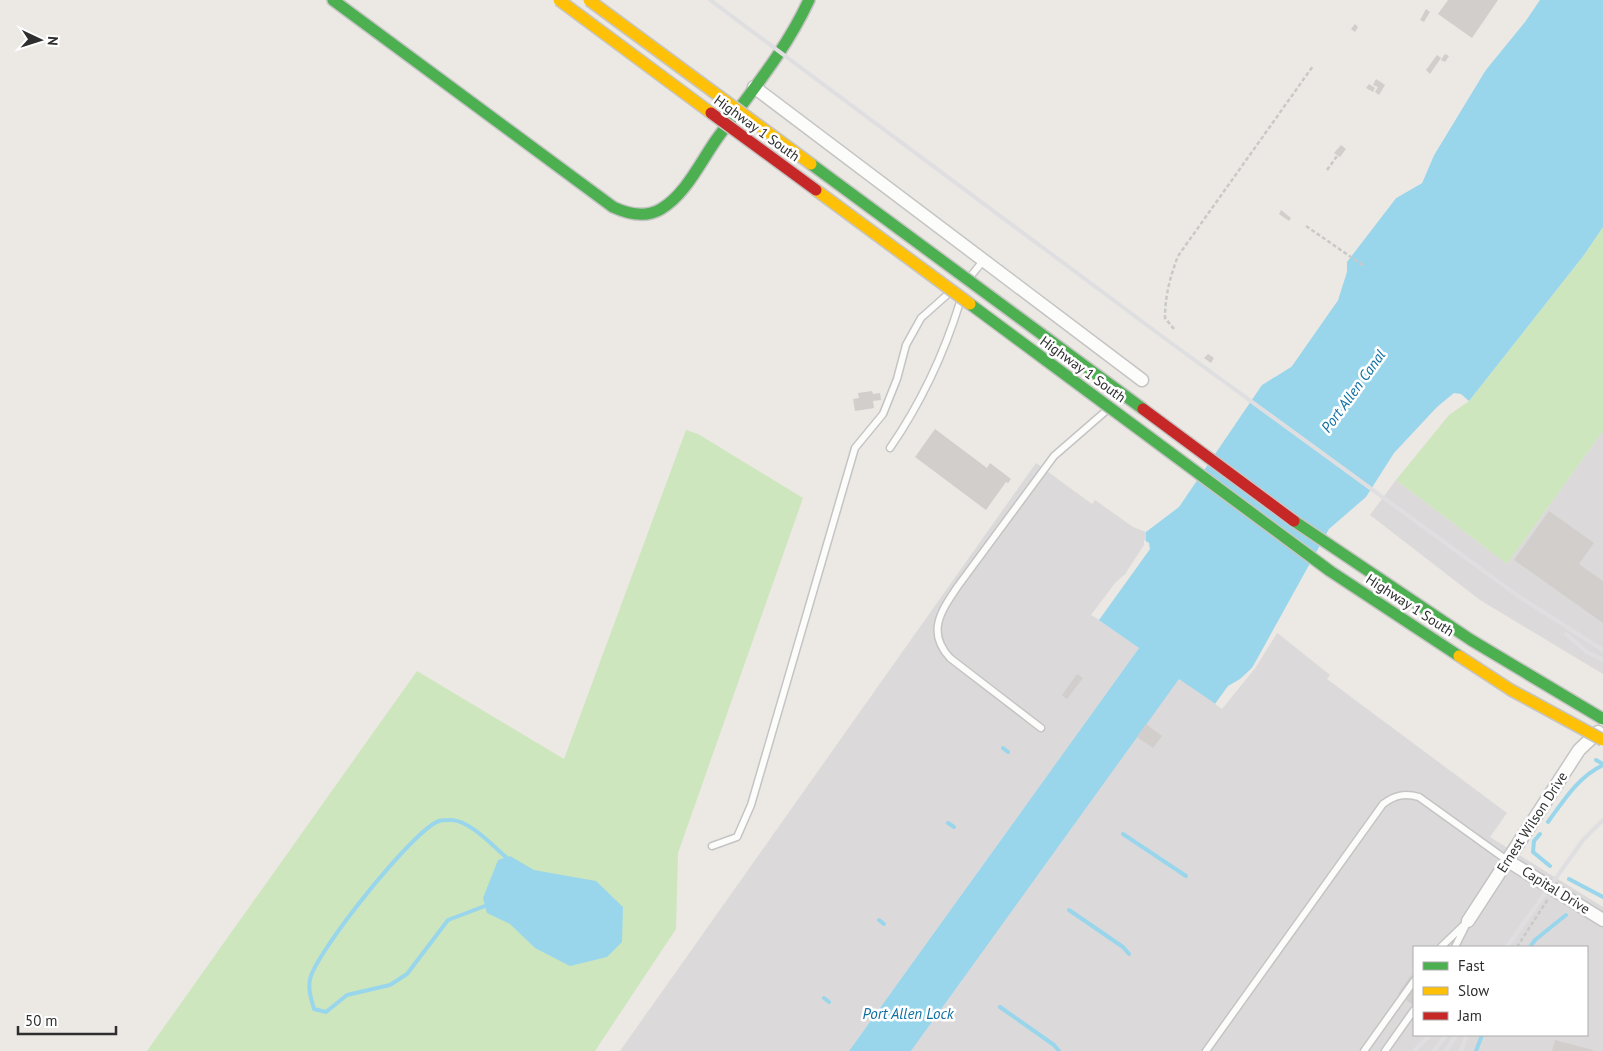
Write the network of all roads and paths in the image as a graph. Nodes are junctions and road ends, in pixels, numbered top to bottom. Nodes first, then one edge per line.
1 (333, 0) edge
2 (559, 0) edge
3 (589, 0) edge
4 (808, 0) edge
5 (1313, 66) dead end
6 (754, 87) junction
7 (1338, 156) dead end
8 (1327, 170) dead end
9 (1306, 226) dead end
10 (983, 261) junction
11 (1364, 266) dead end
12 (968, 279) junction
13 (1174, 330) dead end
14 (1138, 383) dead end
15 (1127, 393) dead end
16 (1120, 399) dead end
17 (1112, 406) dead end
18 (890, 448) dead end
19 (1603, 719) edge
20 (1603, 727) edge
21 (1041, 728) dead end
22 (1603, 740) edge
23 (712, 846) dead end
24 (1508, 860) junction
25 (1554, 889) junction
26 (1603, 920) edge
27 (1468, 921) junction
28 (1442, 946) edge
29 (1456, 946) edge
30 (1518, 946) edge
31 (1413, 982) edge
32 (1413, 1011) edge
33 (1206, 1051) edge
34 (1364, 1051) edge
35 (1385, 1051) edge

1 - 6 main road
2 - 22 main road, Highway 1 South, bridge
3 - 19 main road, bridge
4 - 6 main road
5 - 13 path
6 - 10 street
7 - 8 path
9 - 11 path
10 - 12 lane
10 - 14 street
12 - 18 lane
12 - 23 lane
15 - 16 lane
17 - 21 lane
20 - 24 street, Ernest Wilson Drive
24 - 25 street, Capital Drive
24 - 27 street, Ernest Wilson Drive
24 - 33 lane
25 - 26 street, Capital Drive
25 - 30 path
27 - 28 lane, Ernest Wilson Drive
27 - 29 lane, Ernest Wilson Drive
31 - 34 lane
32 - 35 lane

